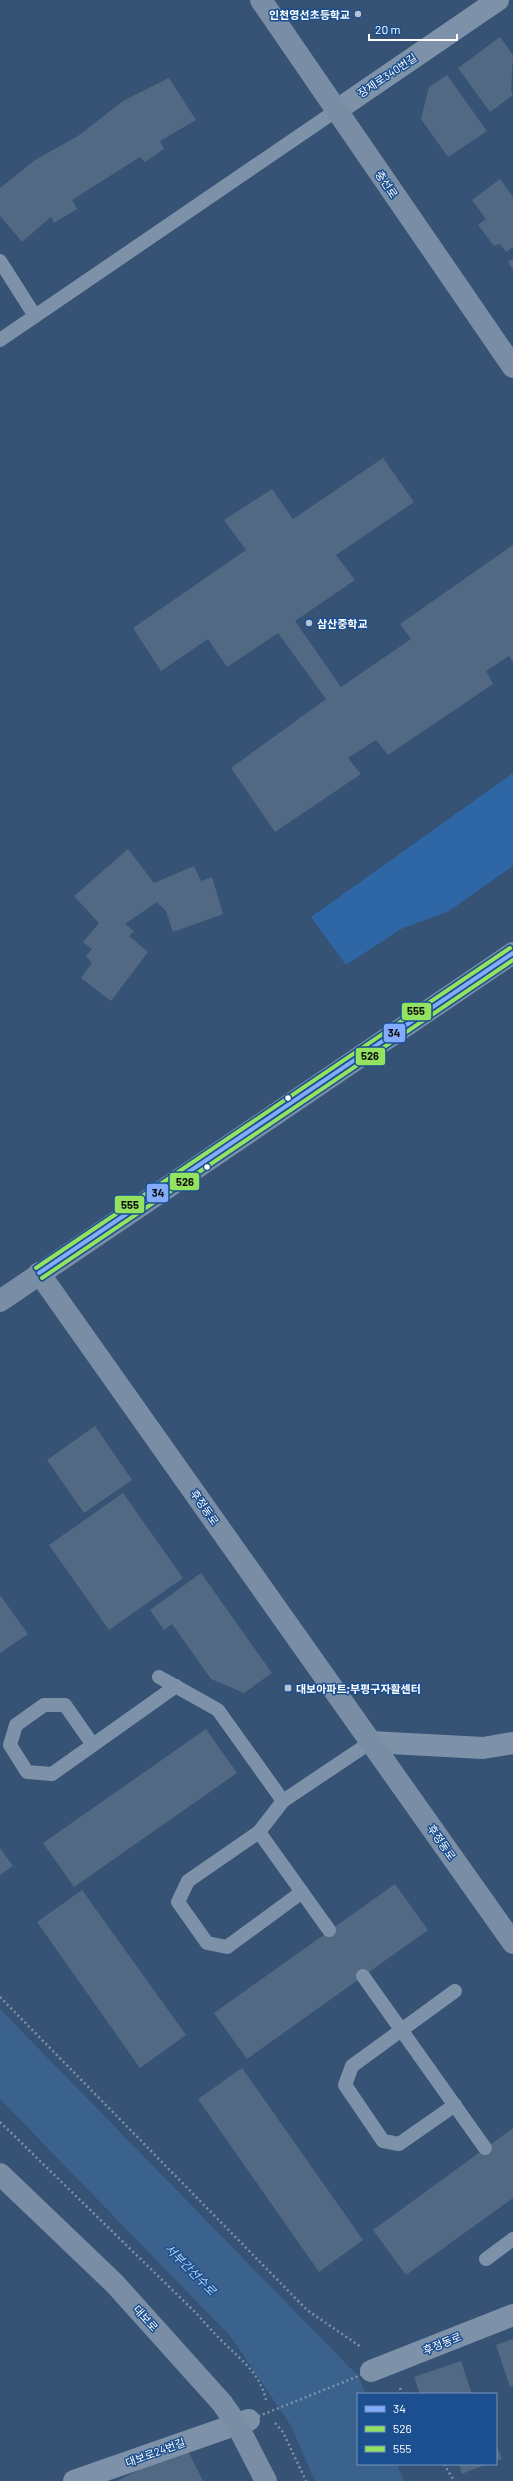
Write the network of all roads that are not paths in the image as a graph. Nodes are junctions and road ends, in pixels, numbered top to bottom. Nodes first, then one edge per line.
1 (261, 0) edge
2 (498, 0) edge
3 (336, 110) junction
4 (0, 261) edge
5 (35, 316) junction
6 (0, 340) edge
7 (513, 367) edge
8 (513, 953) edge
9 (39, 1273) junction
10 (0, 1300) edge
11 (159, 1677) dead end
12 (176, 1686) junction
13 (371, 1742) junction
14 (513, 1743) edge
15 (93, 1745) junction
16 (283, 1800) junction
17 (259, 1832) junction
18 (302, 1892) junction
19 (329, 1930) dead end
20 (513, 1943) edge
21 (363, 1976) dead end
22 (454, 1991) dead end
23 (401, 2030) junction
24 (455, 2105) junction
25 (485, 2148) dead end
26 (0, 2174) edge
27 (513, 2239) edge
28 (486, 2259) dead end
29 (513, 2315) edge
30 (379, 2368) road end
31 (243, 2421) junction
32 (74, 2481) edge
33 (266, 2481) edge

1 - 3 street, 충선로
2 - 3 street, 장제로340번길
3 - 5 lane
3 - 7 street, 충선로
4 - 5 lane
5 - 6 lane
8 - 9 street
9 - 10 street
9 - 13 street, 후정동로
11 - 12 lane
12 - 15 lane
12 - 16 lane
13 - 14 street
13 - 16 lane
13 - 20 street, 후정동로
15 - 15 lane
16 - 17 lane
17 - 18 lane
17 - 18 lane
18 - 19 lane
21 - 23 lane
22 - 23 lane
23 - 24 lane
23 - 24 lane
24 - 25 lane
26 - 31 street, 대보로
27 - 28 lane
29 - 30 street, 후정동로
31 - 32 street, 대보로24번길
31 - 33 street, 대보로

